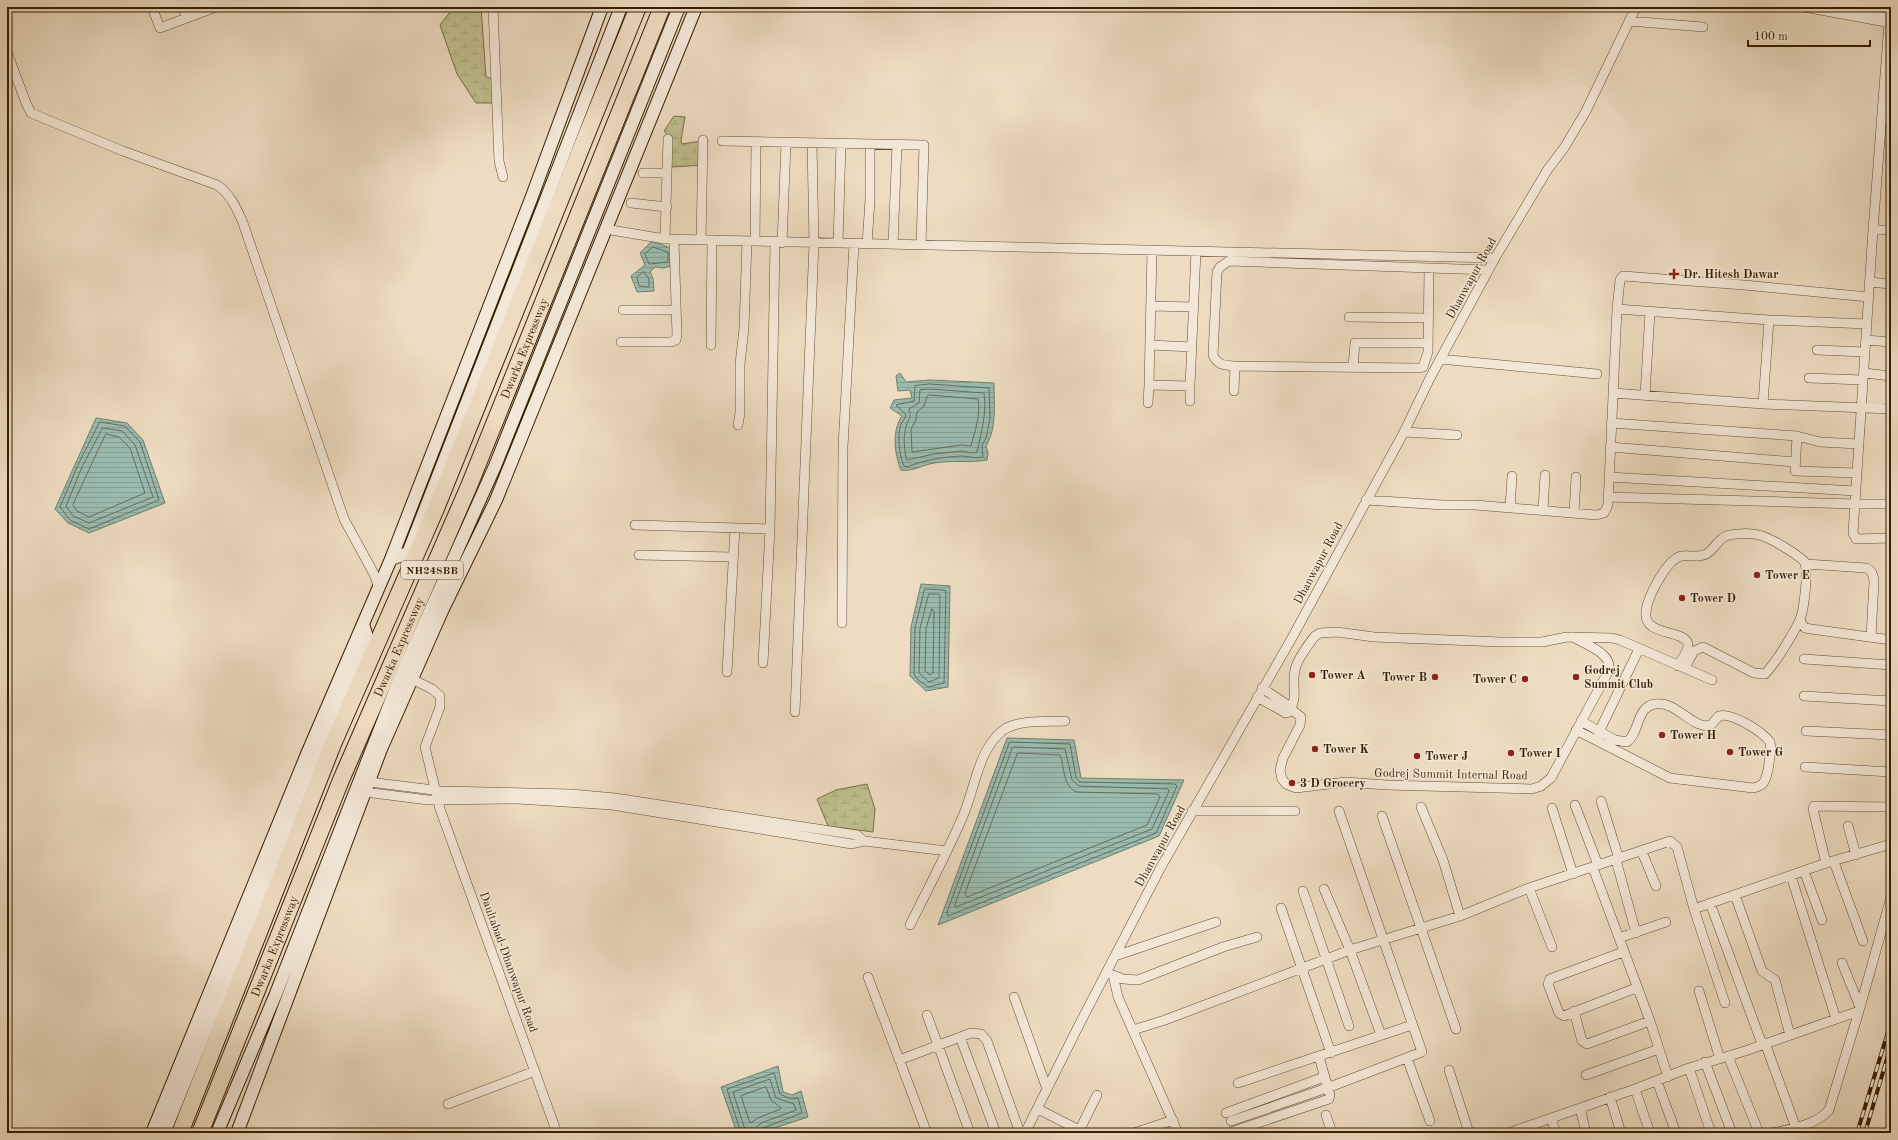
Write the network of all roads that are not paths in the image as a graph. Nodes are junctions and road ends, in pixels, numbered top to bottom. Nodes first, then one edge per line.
1 (152, 7) edge
2 (183, 7) edge
3 (216, 7) edge
4 (493, 7) edge
5 (602, 7) edge
6 (621, 7) edge
7 (638, 7) edge
8 (662, 7) edge
9 (679, 7) edge
10 (696, 7) edge
11 (1636, 7) edge
12 (1804, 7) edge
13 (1851, 7) edge
14 (187, 17) junction
15 (1890, 20) edge
16 (1629, 21) junction
17 (1703, 27) dead end
18 (7, 52) edge
19 (668, 139) dead end
20 (703, 140) dead end
21 (722, 141) dead end
22 (756, 143) junction
23 (786, 143) junction
24 (812, 144) junction
25 (841, 144) junction
26 (897, 144) junction
27 (870, 145) junction
28 (643, 173) dead end
29 (667, 173) junction
30 (503, 177) dead end
31 (631, 204) dead end
32 (667, 207) junction
33 (605, 229) junction
34 (1873, 230) junction
35 (1891, 230) edge
36 (670, 239) junction
37 (701, 240) junction
38 (712, 240) junction
39 (751, 241) junction
40 (779, 243) junction
41 (814, 243) junction
42 (838, 243) junction
43 (854, 244) junction
44 (867, 244) junction
45 (893, 244) junction
46 (921, 245) junction
47 (1152, 250) junction
48 (1196, 251) junction
49 (1495, 258) junction
50 (1429, 268) junction
51 (1488, 270) junction
52 (1869, 282) junction
53 (1891, 284) edge
54 (1868, 297) junction
55 (1151, 306) junction
56 (1193, 307) junction
57 (1617, 309) junction
58 (623, 310) dead end
59 (675, 310) junction
60 (1650, 312) junction
61 (1349, 317) dead end
62 (1429, 318) junction
63 (1769, 320) junction
64 (1867, 324) junction
65 (1866, 340) junction
66 (622, 342) dead end
67 (1891, 342) edge
68 (711, 345) dead end
69 (1150, 345) junction
70 (1192, 347) junction
71 (1428, 347) junction
72 (1817, 350) dead end
73 (1865, 352) junction
74 (1442, 356) junction
75 (1235, 366) junction
76 (1353, 367) junction
77 (1597, 374) dead end
78 (1891, 376) edge
79 (1864, 377) junction
80 (1810, 378) dead end
81 (1149, 386) junction
82 (1190, 386) junction
83 (1234, 391) dead end
84 (1613, 393) junction
85 (1646, 395) junction
86 (1190, 401) dead end
87 (1148, 403) dead end
88 (1763, 404) junction
89 (1862, 409) junction
90 (1891, 409) edge
91 (1611, 423) junction
92 (738, 425) dead end
93 (1404, 432) junction
94 (1457, 434) dead end
95 (1797, 436) junction
96 (1859, 444) junction
97 (1610, 447) junction
98 (1795, 462) junction
99 (1858, 473) junction
100 (1545, 475) dead end
101 (1512, 476) dead end
102 (1576, 476) dead end
103 (1609, 477) junction
104 (1856, 491) junction
105 (1608, 497) junction
106 (1366, 500) junction
107 (1856, 504) junction
108 (1891, 504) edge
109 (1510, 508) junction
110 (1543, 510) junction
111 (1574, 513) junction
112 (635, 525) dead end
113 (735, 528) junction
114 (770, 529) junction
115 (1891, 538) edge
116 (639, 555) dead end
117 (733, 557) junction
118 (391, 559) junction
119 (1806, 564) junction
120 (379, 588) junction
121 (1800, 621) junction
122 (842, 623) dead end
123 (363, 624) junction
124 (1871, 637) junction
125 (1573, 638) junction
126 (1891, 640) edge
127 (1639, 649) junction
128 (1804, 659) dead end
129 (763, 663) dead end
130 (1891, 665) edge
131 (1682, 667) junction
132 (727, 672) dead end
133 (412, 679) junction
134 (1712, 680) dead end
135 (1262, 688) junction
136 (1804, 696) dead end
137 (1257, 697) junction
138 (1891, 701) edge
139 (1291, 709) junction
140 (796, 712) dead end
141 (1065, 721) dead end
142 (1581, 721) junction
143 (1576, 730) junction
144 (1806, 731) dead end
145 (1600, 732) junction
146 (1891, 735) edge
147 (1595, 741) junction
148 (1805, 767) dead end
149 (1891, 772) edge
150 (367, 787) junction
151 (437, 795) junction
152 (1601, 801) dead end
153 (1575, 806) dead end
154 (1421, 807) dead end
155 (1891, 807) edge
156 (1552, 808) dead end
157 (1192, 811) junction
158 (1296, 811) dead end
159 (1339, 812) dead end
160 (1382, 816) dead end
161 (1848, 826) dead end
162 (1891, 844) edge
163 (948, 851) junction
164 (1642, 852) junction
165 (1856, 855) junction
166 (1618, 859) junction
167 (1830, 863) junction
168 (1595, 866) junction
169 (1804, 871) junction
170 (1573, 874) junction
171 (1790, 876) junction
172 (1656, 886) dead end
173 (1529, 888) junction
174 (1324, 890) dead end
175 (1303, 891) dead end
176 (1735, 896) junction
177 (1891, 897) edge
178 (312, 902) junction
179 (1710, 903) junction
180 (1281, 908) dead end
181 (1694, 909) junction
182 (321, 911) junction
183 (1460, 916) junction
184 (1822, 920) dead end
185 (1216, 922) dead end
186 (1666, 922) dead end
187 (910, 925) dead end
188 (1420, 928) junction
189 (1636, 933) junction
190 (1257, 936) dead end
191 (1384, 938) junction
192 (1619, 938) junction
193 (1863, 941) dead end
194 (1552, 947) dead end
195 (1350, 950) junction
196 (1623, 952) junction
197 (1115, 956) junction
198 (1326, 959) junction
199 (1842, 963) dead end
200 (1301, 968) junction
201 (1110, 974) junction
202 (868, 977) dead end
203 (1636, 988) junction
204 (1699, 991) dead end
205 (1014, 997) dead end
206 (1725, 1003) dead end
207 (1860, 1009) junction
208 (1574, 1011) junction
209 (927, 1015) dead end
210 (1836, 1019) junction
211 (1650, 1021) junction
212 (1412, 1025) junction
213 (1349, 1026) dead end
214 (1456, 1029) dead end
215 (1133, 1030) junction
216 (1381, 1035) junction
217 (1790, 1035) junction
218 (960, 1037) junction
219 (1763, 1044) junction
220 (938, 1045) junction
221 (1659, 1049) junction
222 (1331, 1053) junction
223 (1319, 1057) junction
224 (1724, 1057) junction
225 (1406, 1058) junction
226 (899, 1060) junction
227 (1705, 1062) junction
228 (1689, 1068) junction
229 (1449, 1070) dead end
230 (535, 1071) junction
231 (1586, 1074) dead end
232 (1324, 1077) junction
233 (1668, 1077) junction
234 (1658, 1081) junction
235 (1238, 1083) dead end
236 (1328, 1088) junction
237 (1047, 1089) junction
238 (1635, 1089) junction
239 (1097, 1095) dead end
240 (1610, 1097) junction
241 (448, 1104) dead end
242 (1580, 1108) junction
243 (1038, 1109) junction
244 (1226, 1113) dead end
245 (1326, 1115) dead end
246 (1552, 1118) junction
247 (1173, 1120) junction
248 (1231, 1121) dead end
249 (1430, 1121) dead end
250 (1796, 1128) junction
251 (1243, 1131) edge
252 (1079, 1132) edge
253 (1231, 1132) edge
254 (1514, 1132) edge
255 (152, 1133) edge
256 (164, 1133) edge
257 (180, 1133) edge
258 (200, 1133) edge
259 (217, 1133) edge
260 (237, 1133) edge
261 (557, 1133) edge
262 (927, 1133) edge
263 (970, 1133) edge
264 (996, 1133) edge
265 (1020, 1133) edge
266 (1025, 1133) edge
267 (1134, 1133) edge
268 (1178, 1133) edge
269 (1332, 1133) edge
270 (1469, 1133) edge
271 (1556, 1133) edge
272 (1586, 1133) edge
273 (1621, 1133) edge
274 (1650, 1133) edge
275 (1676, 1133) edge
276 (1711, 1133) edge
277 (1732, 1133) edge
278 (1759, 1133) edge
279 (1772, 1133) edge

1 - 14 street
2 - 14 street
3 - 14 street
4 - 30 street
5 - 118 main road
6 - 118 main road
7 - 257 highway, Dwarka Expressway / NH248BB
8 - 258 highway, Dwarka Expressway / NH248BB
9 - 178 main road
10 - 33 main road
11 - 16 street, Dhanwapur Road
12 - 15 street
13 - 15 main road
15 - 34 street
16 - 17 street
16 - 49 street, Dhanwapur Road
18 - 120 street
19 - 29 street
20 - 37 street
21 - 22 street
22 - 23 street
22 - 39 street
23 - 24 street
23 - 40 street
24 - 25 street
24 - 41 street
25 - 27 street
25 - 42 street
26 - 27 street
26 - 45 street
26 - 46 street
27 - 44 street
28 - 29 street
29 - 32 street
31 - 32 street
32 - 36 street
33 - 36 street
33 - 133 main road
34 - 35 street
34 - 52 street
36 - 37 street
36 - 59 street
37 - 38 street
38 - 39 street
38 - 68 street
39 - 40 street
39 - 92 street
40 - 41 street
40 - 114 street
41 - 42 street
41 - 140 street
42 - 43 street
43 - 44 street
43 - 122 street
44 - 45 street
45 - 46 street
46 - 47 street
47 - 48 street
47 - 55 street
48 - 49 street
48 - 56 street
49 - 51 street, Dhanwapur Road
50 - 51 street
50 - 62 street
50 - 75 street
51 - 74 street, Dhanwapur Road
52 - 53 street
52 - 54 street
54 - 57 street
54 - 64 street
55 - 56 street
55 - 69 street
56 - 70 street
57 - 60 street
57 - 84 street
58 - 59 street
59 - 66 street
60 - 63 street
60 - 85 street
61 - 62 street
62 - 71 street
63 - 64 street
63 - 88 street
64 - 65 street
65 - 67 street
65 - 73 street
69 - 70 street
69 - 81 street
70 - 82 street
71 - 74 street
71 - 76 street
71 - 76 street
72 - 73 street
73 - 79 street
74 - 77 street
74 - 93 street, Dhanwapur Road
75 - 76 street
75 - 83 street
78 - 79 street
79 - 80 street
79 - 89 street
81 - 82 street
81 - 87 street
82 - 86 street
84 - 85 street
84 - 91 street
85 - 88 street
88 - 89 street
89 - 90 street
89 - 96 street
91 - 95 street
91 - 97 street
93 - 94 street
93 - 106 street, Dhanwapur Road
95 - 96 street
95 - 98 street
96 - 99 street
97 - 98 street
97 - 103 street
98 - 99 street
99 - 104 street
100 - 110 street
101 - 109 street
102 - 111 street
103 - 104 street
103 - 105 street
104 - 107 street
105 - 107 street
105 - 111 street
106 - 109 street
106 - 135 street, Dhanwapur Road
107 - 108 street
107 - 115 street
109 - 110 street
110 - 111 street
112 - 113 street
113 - 114 street
113 - 117 street
114 - 129 street
116 - 117 street
117 - 132 street
118 - 120 main road
119 - 121 street
119 - 124 street
119 - 131 street
120 - 123 main road
121 - 124 street
121 - 131 street
123 - 255 main road
123 - 256 main road
124 - 126 street
125 - 127 street
125 - 139 street
125 - 142 street, Godrej Summit Internal Road
127 - 131 street
127 - 145 street
128 - 130 street
131 - 134 street
133 - 150 main road
133 - 151 street, Daultabad-Dhanwapur Road
135 - 137 street, Dhanwapur Road
135 - 139 street, Godrej Summit Internal Road
136 - 138 street
137 - 139 street
137 - 157 street, Dhanwapur Road
139 - 143 street, Godrej Summit Internal Road
141 - 163 street
142 - 143 street, Godrej Summit Internal Road
142 - 145 street
143 - 147 street
144 - 146 street
145 - 147 street
145 - 147 street
148 - 149 street
150 - 151 street
150 - 182 main road
151 - 163 street
151 - 230 street, Daultabad-Dhanwapur Road
152 - 166 street
153 - 168 street
154 - 183 street
155 - 167 street
156 - 170 street
157 - 158 street
157 - 197 street, Dhanwapur Road
159 - 191 street
160 - 188 street
161 - 165 street
162 - 165 street
163 - 187 street
164 - 166 street
164 - 172 street
164 - 181 street
165 - 167 street
166 - 168 street
166 - 189 street
167 - 169 street
167 - 193 street
168 - 170 street
168 - 192 street
169 - 171 street
169 - 184 street
170 - 173 street
171 - 176 street
171 - 210 street
173 - 183 street
173 - 194 street
174 - 195 street
175 - 198 street
176 - 179 street
176 - 217 street
177 - 207 street
178 - 182 main road
178 - 259 main road
179 - 181 street
179 - 219 street
180 - 200 street
181 - 206 street
182 - 260 main road
183 - 188 street
185 - 197 street
186 - 189 street
188 - 191 street
188 - 214 street
189 - 192 street
190 - 201 street
191 - 195 street
191 - 212 street
192 - 196 street
195 - 198 street
195 - 216 street
196 - 203 street
196 - 208 street
197 - 201 street, Dhanwapur Road
198 - 200 street
198 - 213 street
199 - 207 street
200 - 215 street
200 - 222 street
201 - 215 street
201 - 237 street, Dhanwapur Road
202 - 226 street
203 - 208 street
203 - 211 street
204 - 224 street
205 - 237 street
207 - 210 street
207 - 250 street
208 - 211 street
209 - 220 street
210 - 217 street
211 - 221 street
212 - 216 street
212 - 225 street
215 - 247 street
216 - 222 street
217 - 219 street
218 - 220 street
218 - 264 street
218 - 265 street
219 - 224 street
219 - 250 street
220 - 226 street
220 - 263 street
221 - 231 street
221 - 233 street
222 - 223 street
223 - 232 street
223 - 235 street
224 - 227 street
224 - 278 street
225 - 236 street
225 - 249 street
226 - 262 street
227 - 228 street
227 - 277 street
228 - 233 street
228 - 276 street
229 - 270 street
230 - 241 street
230 - 261 street, Daultabad-Dhanwapur Road
232 - 236 street
232 - 244 street
233 - 234 street
234 - 238 street
234 - 275 street
236 - 248 street
236 - 251 street
237 - 243 street, Dhanwapur Road
238 - 240 street
238 - 274 street
239 - 252 street
240 - 242 street
240 - 273 street
242 - 246 street
242 - 272 street
243 - 252 street
243 - 266 street, Dhanwapur Road
245 - 269 street
246 - 254 street
246 - 271 street
247 - 267 street
247 - 268 street
250 - 279 street
251 - 253 street

